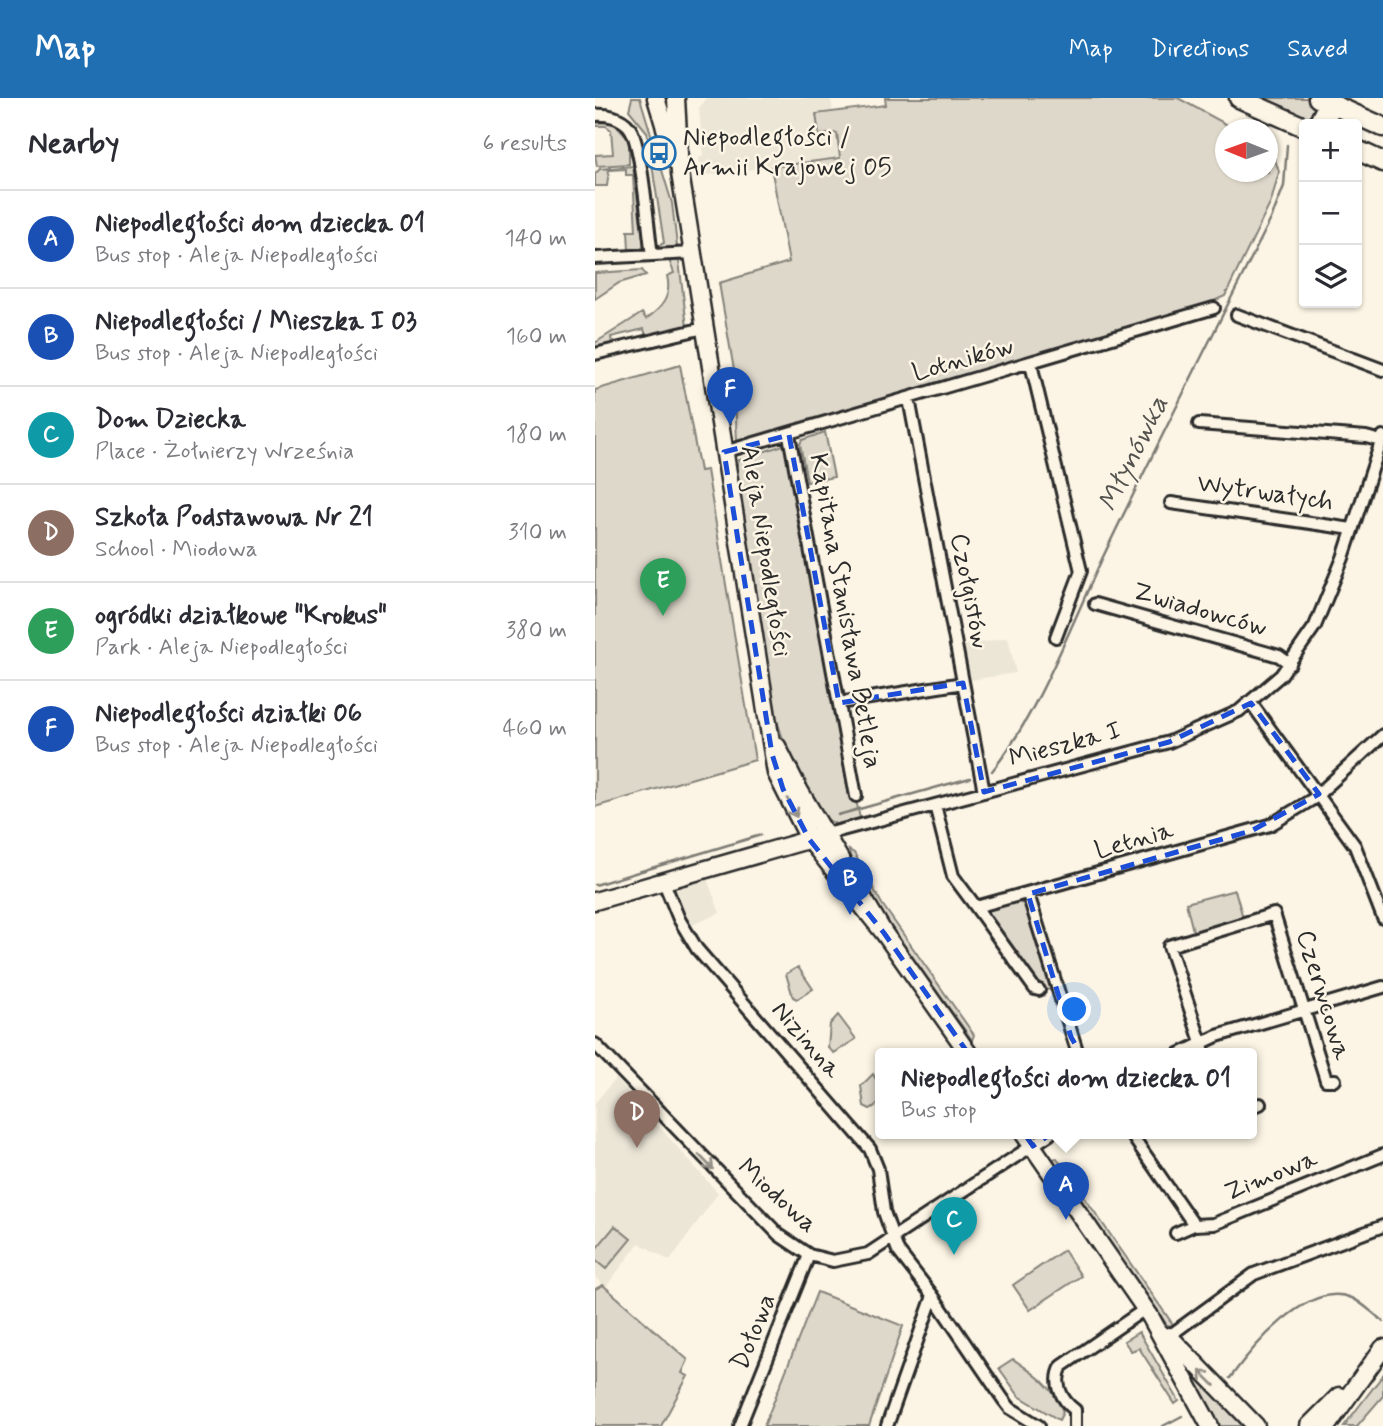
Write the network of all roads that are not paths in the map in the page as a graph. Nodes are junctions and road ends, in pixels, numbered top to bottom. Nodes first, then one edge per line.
1 (656, 98) edge
2 (676, 98) edge
3 (1239, 98) edge
4 (1318, 98) edge
5 (1339, 107) junction
6 (595, 115) edge
7 (1320, 119) edge
8 (1299, 125) edge
9 (1383, 127) edge
10 (1362, 152) edge
11 (1383, 162) edge
12 (680, 173) junction
13 (692, 253) junction
14 (652, 255) junction
15 (595, 258) edge
16 (1214, 308) dead end
17 (1237, 316) dead end
18 (704, 328) junction
19 (595, 354) edge
20 (1031, 364) junction
21 (1383, 370) edge
22 (909, 399) junction
23 (1199, 424) dead end
24 (789, 435) junction
25 (1382, 439) edge
26 (724, 452) junction
27 (1171, 503) dead end
28 (1352, 529) junction
29 (1095, 604) dead end
30 (1056, 637) dead end
31 (1290, 664) junction
32 (963, 683) junction
33 (839, 703) junction
34 (1251, 703) junction
35 (769, 728) junction
36 (1383, 735) edge
37 (983, 789) junction
38 (1319, 794) junction
39 (856, 796) dead end
40 (935, 805) junction
41 (827, 834) junction
42 (809, 839) junction
43 (663, 880) junction
44 (1378, 886) edge
45 (1028, 894) junction
46 (595, 901) edge
47 (976, 907) junction
48 (1383, 918) edge
49 (884, 933) junction
50 (1383, 987) edge
51 (1039, 990) dead end
52 (1305, 1010) junction
53 (595, 1044) edge
54 (965, 1048) edge
55 (1076, 1048) edge
56 (1203, 1048) edge
57 (1335, 1080) dead end
58 (1134, 1139) edge
59 (1029, 1140) edge
60 (1383, 1155) edge
61 (1193, 1225) junction
62 (1383, 1226) edge
63 (1176, 1233) dead end
64 (893, 1238) junction
65 (810, 1255) junction
66 (933, 1296) junction
67 (1148, 1312) junction
68 (1166, 1338) junction
69 (1376, 1363) edge
70 (740, 1426) edge
71 (887, 1426) edge
72 (1039, 1426) edge
73 (1075, 1426) edge
74 (1210, 1426) edge
75 (1256, 1426) edge
76 (1309, 1426) edge
77 (1327, 1426) edge

1 - 12 street, Aleja Niepodległości
2 - 12 street, Aleja Niepodległości
3 - 8 main road
4 - 5 main road
5 - 7 main road
5 - 9 main road
6 - 14 street
10 - 11 main road
12 - 13 street, Aleja Niepodległości
13 - 14 street
13 - 18 street, Aleja Niepodległości
14 - 15 street
16 - 20 street, Lotników
17 - 21 street
18 - 19 street
18 - 26 street, Aleja Niepodległości
20 - 22 street, Lotników
20 - 30 street
22 - 24 street, Lotników
22 - 32 street, Czołgistów
23 - 25 street
24 - 26 street, Lotników
24 - 33 street, Kapitana Stanisława Betleja
25 - 28 street, Mieszka I
26 - 35 street, Aleja Niepodległości
27 - 28 street, Wytrwałych
28 - 31 street, Mieszka I
29 - 31 street, Zwiadowców
31 - 34 street, Mieszka I
32 - 33 street
32 - 37 street, Czołgistów
33 - 39 street, Kapitana Stanisława Betleja
34 - 37 street, Mieszka I
34 - 38 street
35 - 41 street, Aleja Niepodległości
35 -> 42 street, Aleja Niepodległości
36 - 38 street, Letnia
37 - 40 street, Mieszka I
38 - 44 street
38 - 45 street, Letnia
40 - 41 street, Mieszka I
40 - 47 street
41 - 42 street, Mieszka I
41 - 49 street, Aleja Niepodległości
42 - 43 street, Mieszka I
42 - 49 street, Aleja Niepodległości
43 - 46 street, Mieszka I
43 - 64 street, Nizinna
44 - 48 street
45 - 47 street, Letnia
45 - 55 street
47 - 51 street
49 - 54 street, Aleja Niepodległości
50 - 52 street
52 - 56 street
52 - 56 street, Czerwcowa
52 - 57 street, Czerwcowa
53 -> 65 street, Miodowa
58 - 61 street
59 - 64 street, Miodowa
59 - 67 street
60 - 61 street, Zimowa
61 - 63 street, Zimowa
62 - 68 street
64 - 65 street, Miodowa
64 - 66 street, Nizinna
65 - 70 street, Dołowa
66 - 71 street
66 - 72 street, Nizinna
67 - 68 street
67 - 73 street
68 - 74 street
75 -> 68 street
69 - 76 street
69 - 77 street

